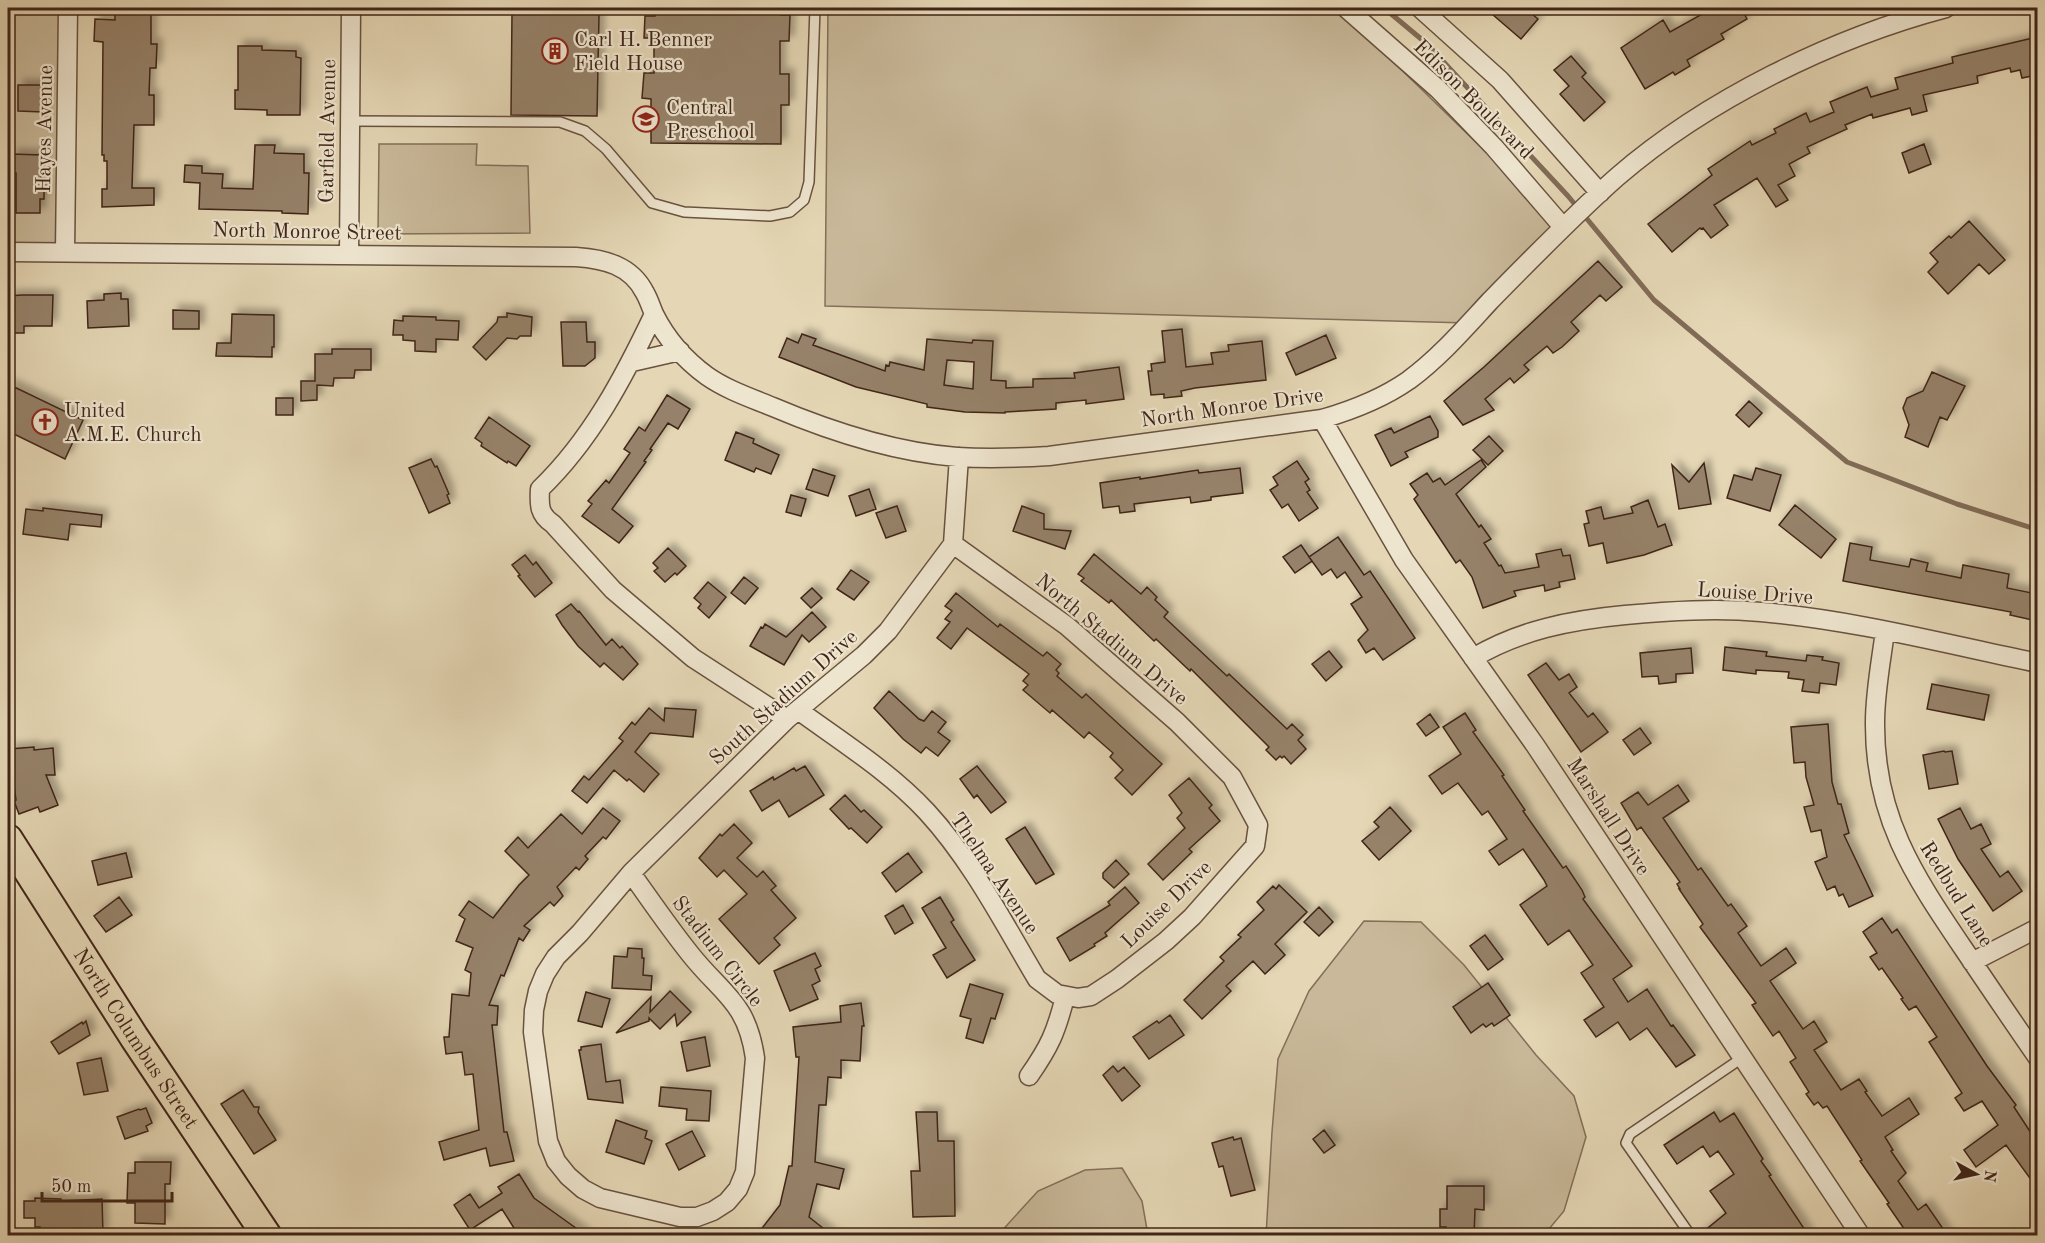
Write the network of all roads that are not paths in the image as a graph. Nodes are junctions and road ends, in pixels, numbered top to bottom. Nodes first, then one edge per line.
1 (68, 8) edge
2 (351, 8) edge
3 (815, 8) edge
4 (1346, 8) edge
5 (1420, 8) edge
6 (1946, 8) edge
7 (350, 121) junction
8 (1598, 196) junction
9 (1567, 224) junction
10 (8, 252) edge
11 (65, 252) junction
12 (349, 254) junction
13 (607, 261) joint
14 (654, 314) junction
15 (680, 351) junction
16 (632, 362) junction
17 (1322, 419) junction
18 (959, 457) junction
19 (953, 544) junction
20 (1886, 631) junction
21 (1473, 657) junction
22 (2037, 663) edge
23 (793, 714) junction
24 (1258, 825) joint
25 (8, 839) edge
26 (631, 873) junction
27 (2037, 928) edge
28 (1972, 962) junction
29 (1065, 997) junction
30 (1742, 1058) junction
31 (2037, 1058) edge
32 (1029, 1076) dead end
33 (267, 1236) edge
34 (1691, 1236) edge
35 (1861, 1236) edge

1 - 11 street, Hayes Avenue
2 - 7 street, Garfield Avenue
3 - 7 lane
4 - 9 street, Edison Boulevard
5 - 8 street, Edison Boulevard
6 - 8 street, North Monroe Drive
7 - 12 street, Garfield Avenue
8 - 9 street, North Monroe Drive
9 - 17 street, North Monroe Drive
10 - 11 street, North Monroe Street
11 - 12 street, North Monroe Street
12 - 13 street, North Monroe Street
13 - 14 street, North Monroe Drive
14 - 15 street, North Monroe Drive
14 - 16 street
15 - 16 street
15 - 18 street, North Monroe Drive
16 - 23 street, Thelma Avenue
17 - 18 street, North Monroe Drive
17 - 21 street, Marshall Drive
18 - 19 street
19 - 23 street, South Stadium Drive
19 - 24 street, North Stadium Drive
20 - 21 street, Louise Drive
20 - 22 street, Louise Drive
20 - 28 street, Redbud Lane
21 - 30 street, Marshall Drive
23 - 26 street, South Stadium Drive
23 - 29 street, Thelma Avenue
24 - 29 street, Louise Drive
25 - 33 main road, North Columbus Street
26 - 26 street, Stadium Circle
27 - 28 street
28 - 31 street, Redbud Lane
29 - 32 street
30 - 34 lane
30 - 35 street, Marshall Drive

